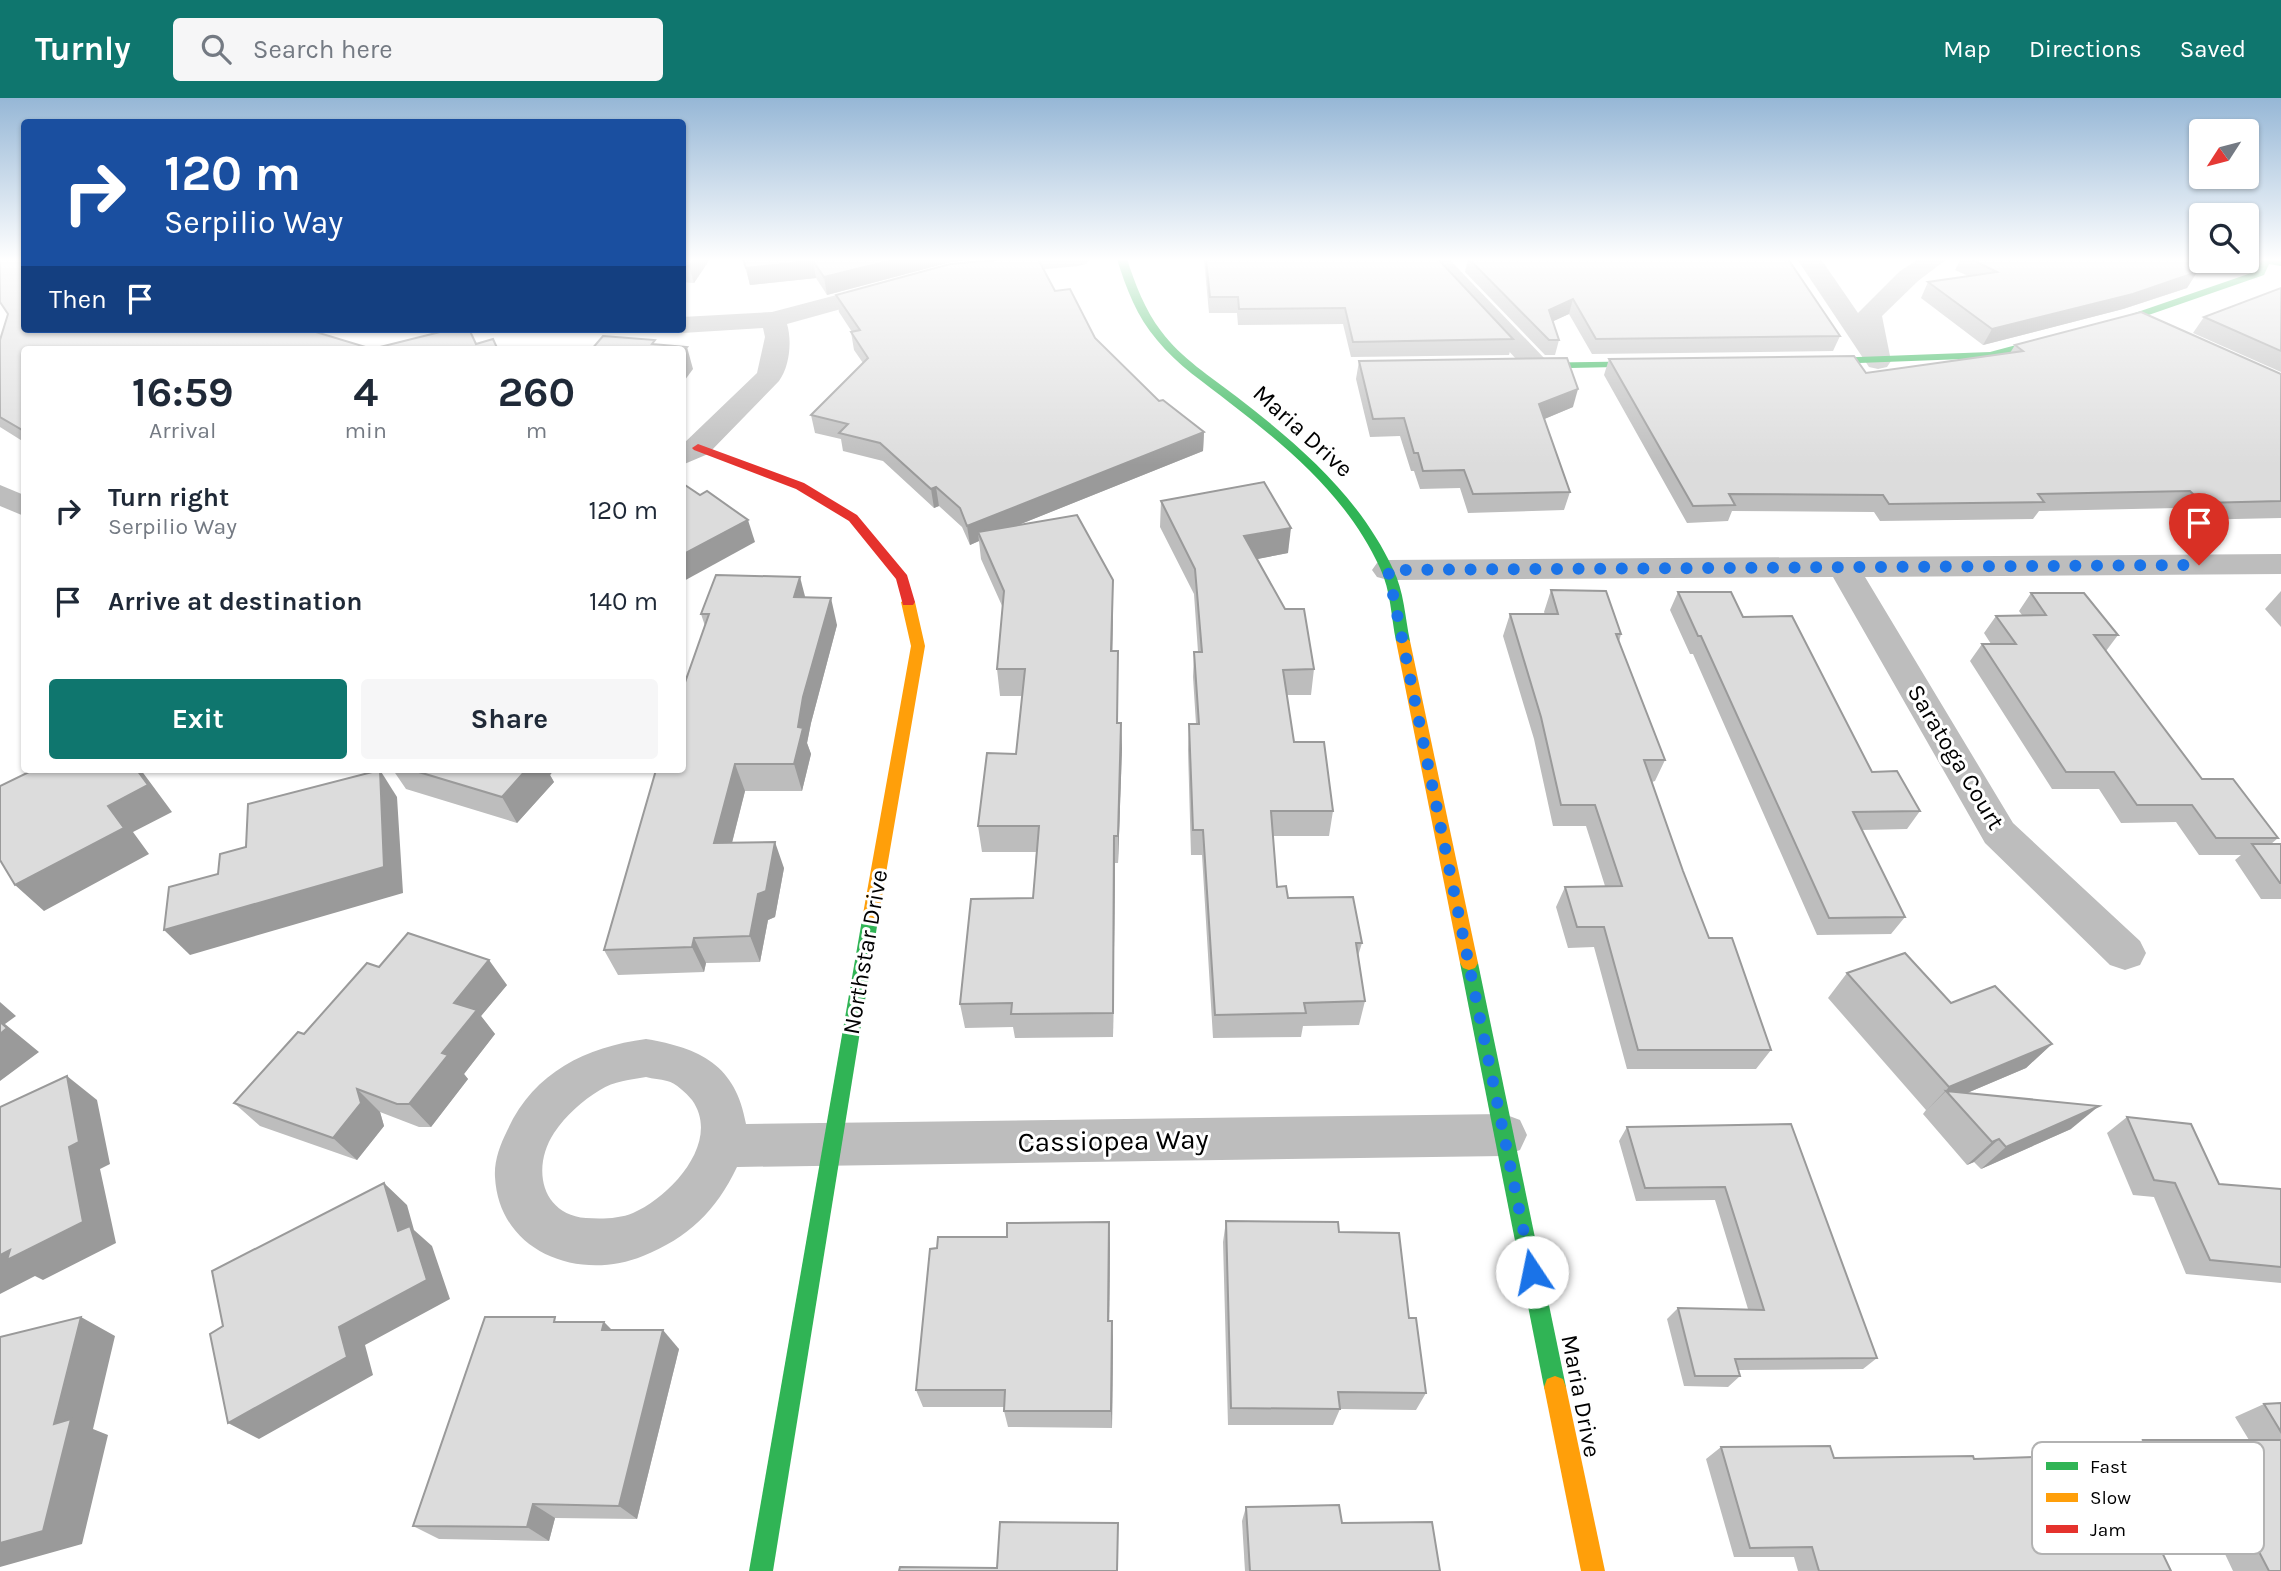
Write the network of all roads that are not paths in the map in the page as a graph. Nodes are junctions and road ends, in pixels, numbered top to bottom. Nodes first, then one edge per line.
1 (775, 328) edge
2 (1153, 328) edge
3 (1501, 328) edge
4 (1856, 328) edge
5 (1871, 328) edge
6 (2093, 328) edge
7 (2156, 328) edge
8 (2170, 334) edge
9 (1878, 361) junction
10 (1796, 362) edge
11 (1673, 364) edge
12 (1497, 366) edge
13 (1537, 366) junction
14 (690, 452) edge
15 (0, 494) edge
16 (21, 505) edge
17 (2281, 564) edge
18 (1844, 568) junction
19 (1388, 570) junction
20 (2125, 953) dead end
21 (1504, 1135) junction
22 (831, 1144) junction
23 (722, 1146) junction
24 (761, 1571) edge
25 (1593, 1571) edge

1 - 14 street
2 - 19 street, Maria Drive
3 - 13 street
4 - 9 street
5 - 9 street
6 - 9 street
7 - 8 street
9 - 10 street
11 - 13 street
12 - 13 street
14 - 22 street, Northstar Drive
15 - 16 street
17 - 18 street
18 - 19 street
18 - 20 street, Saratoga Court
19 - 21 street, Maria Drive
21 - 22 street, Cassiopea Way
21 - 25 street, Maria Drive
22 - 23 street, Cassiopea Way
22 - 24 street, Northstar Drive
23 - 23 street

